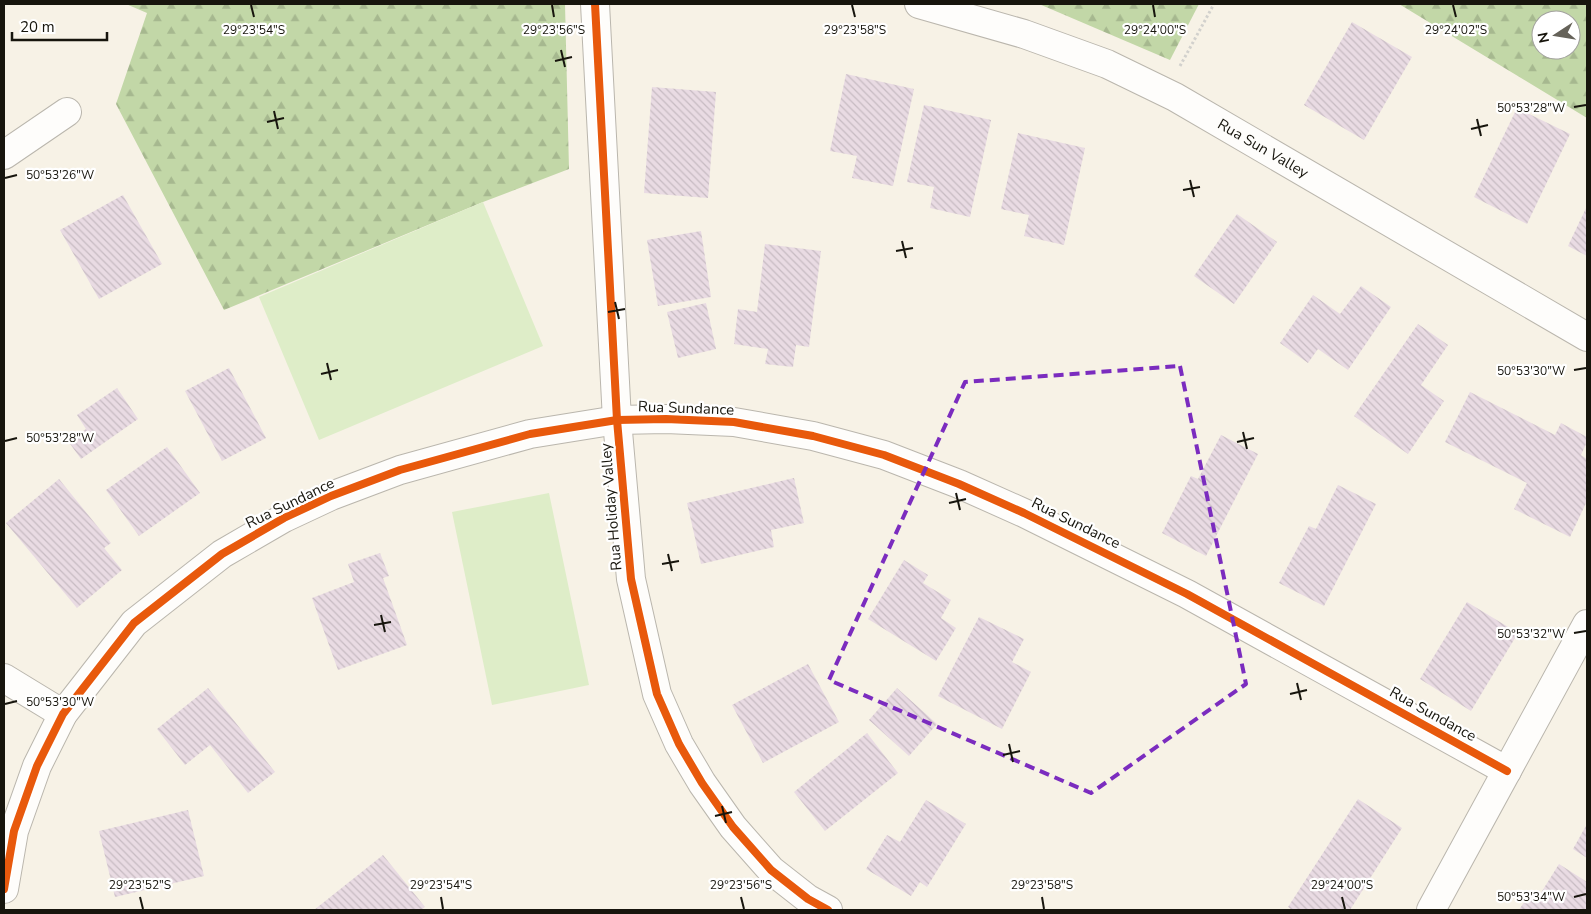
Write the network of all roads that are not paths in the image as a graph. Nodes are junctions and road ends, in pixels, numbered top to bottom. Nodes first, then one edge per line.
1 (595, 4) edge
2 (919, 4) edge
3 (67, 112) dead end
4 (4, 155) edge
5 (1587, 337) edge
6 (617, 420) junction
7 (1587, 624) edge
8 (4, 678) edge
9 (63, 714) junction
10 (1507, 771) junction
11 (4, 889) edge
12 (828, 910) edge
13 (1431, 910) edge

1 - 6 street, Rua Holiday Valley
2 - 5 street, Rua Sun Valley
3 - 4 street
6 - 9 street, Rua Sundance
6 - 10 street, Rua Sundance
6 - 12 street, Rua Holiday Valley
7 - 10 street
8 - 9 street
9 - 11 street, Rua Sundance
10 - 13 street

